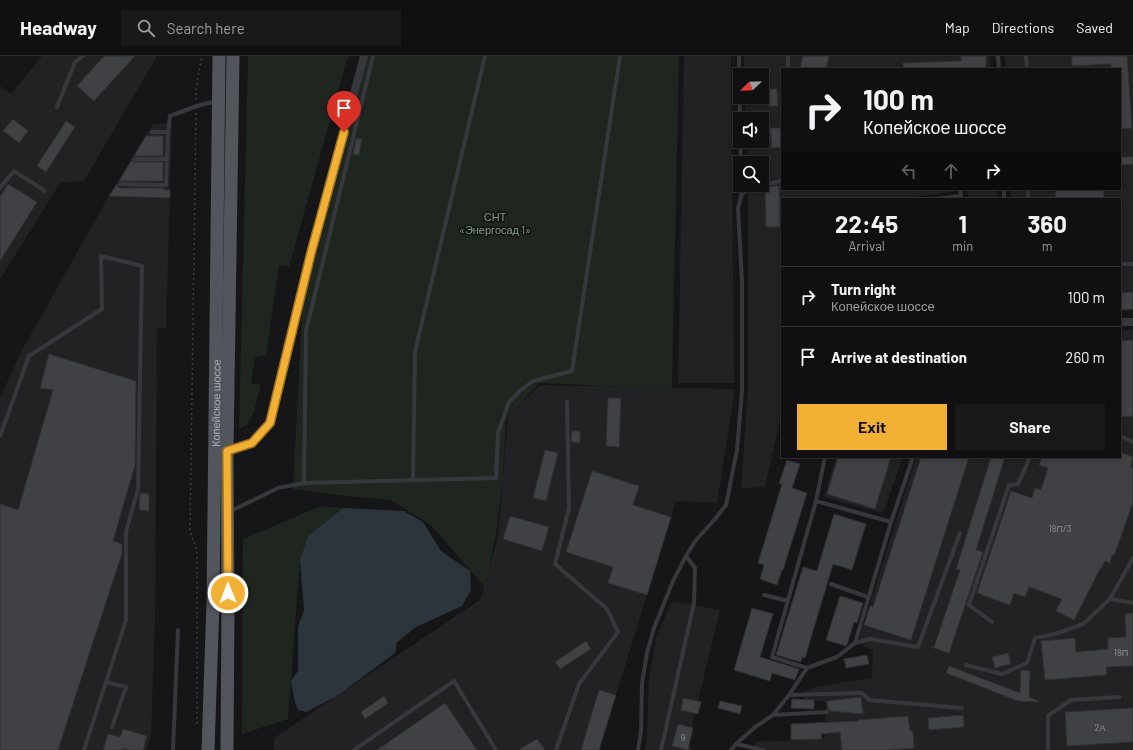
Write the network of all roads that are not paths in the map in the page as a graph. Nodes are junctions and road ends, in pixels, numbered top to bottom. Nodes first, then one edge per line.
1 (83, 56) edge
2 (219, 56) edge
3 (233, 56) edge
4 (364, 56) edge
5 (373, 56) edge
6 (485, 56) edge
7 (620, 56) edge
8 (739, 56) edge
9 (788, 56) edge
10 (998, 56) edge
11 (1026, 56) edge
12 (788, 68) edge
13 (999, 68) edge
14 (1027, 68) edge
15 (219, 100) junction
16 (57, 106) dead end
17 (740, 112) edge
18 (152, 132) dead end
19 (168, 132) junction
20 (134, 159) dead end
21 (167, 159) junction
22 (781, 179) edge
23 (120, 184) dead end
24 (0, 188) edge
25 (45, 191) dead end
26 (741, 192) edge
27 (741, 196) junction
28 (1121, 264) edge
29 (1133, 264) edge
30 (1121, 322) edge
31 (1133, 322) edge
32 (567, 402) dead end
33 (0, 436) edge
34 (1122, 437) dead end
35 (1133, 442) edge
36 (227, 451) junction
37 (825, 458) edge
38 (913, 458) edge
39 (1030, 458) edge
40 (414, 480) junction
41 (304, 483) junction
42 (816, 501) junction
43 (227, 513) junction
44 (891, 522) junction
45 (960, 533) dead end
46 (686, 556) junction
47 (1133, 558) edge
48 (831, 584) dead end
49 (764, 595) dead end
50 (868, 598) junction
51 (1110, 598) junction
52 (788, 601) junction
53 (1133, 602) edge
54 (992, 622) dead end
55 (178, 630) dead end
56 (855, 643) junction
57 (966, 665) dead end
58 (807, 668) junction
59 (106, 682) junction
60 (789, 695) junction
61 (1120, 697) dead end
62 (962, 708) dead end
63 (827, 712) dead end
64 (773, 715) junction
65 (112, 727) dead end
66 (736, 744) junction
67 (84, 750) edge
68 (172, 750) edge
69 (208, 750) edge
70 (227, 750) edge
71 (354, 750) edge
72 (496, 750) edge
73 (556, 750) edge
74 (638, 750) edge
75 (660, 750) edge
76 (731, 750) edge
77 (763, 750) edge
78 (1048, 750) edge

1 - 16 lane
2 - 15 main road, Копейское шоссе
3 - 36 main road, Копейское шоссе
4 - 36 street, Копейское шоссе
5 - 41 lane
6 - 40 lane
7 - 40 lane
8 - 17 lane
9 - 12 lane
10 - 13 lane
11 - 14 lane
15 - 19 lane
15 - 69 main road, Копейское шоссе
18 - 19 lane
19 - 21 lane
20 - 21 lane
21 - 23 lane
22 - 27 lane
24 - 25 lane
26 - 27 lane
27 - 46 lane
28 - 29 lane
30 - 31 street
32 - 73 lane
33 - 59 lane
34 - 35 lane
36 - 43 main road, Копейское шоссе
37 - 42 lane
38 - 44 lane
39 - 54 lane
40 - 41 lane
41 - 43 lane
42 - 44 lane
42 - 52 lane
43 - 70 main road, Копейское шоссе
44 - 50 lane
45 - 56 lane
46 - 74 lane
46 - 75 lane
47 - 51 lane
48 - 50 lane
49 - 52 lane
50 - 56 lane
51 - 53 lane
51 - 57 lane
52 - 58 lane
55 - 68 lane
56 - 58 lane
58 - 60 lane
59 - 65 lane
59 - 67 lane
60 - 62 lane
60 - 64 lane
61 - 78 lane
63 - 64 lane
64 - 66 lane
66 - 76 lane
66 - 77 lane
71 - 72 lane

